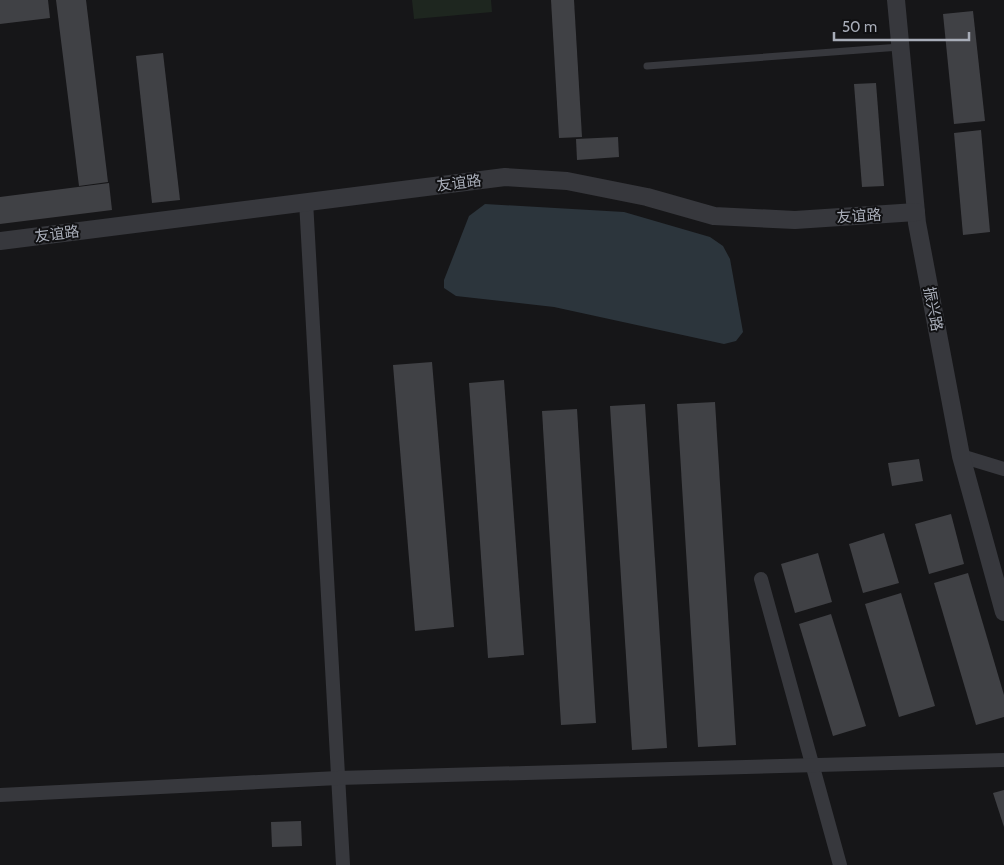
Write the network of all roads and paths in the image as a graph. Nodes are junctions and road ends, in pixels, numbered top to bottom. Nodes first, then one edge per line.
1 (896, 0) edge
2 (900, 47) junction
3 (647, 66) dead end
4 (306, 201) junction
5 (916, 212) junction
6 (0, 241) edge
7 (961, 456) junction
8 (1004, 469) edge
9 (761, 579) dead end
10 (1004, 612) edge
11 (1004, 760) edge
12 (811, 765) junction
13 (338, 778) junction
14 (0, 795) edge
15 (343, 865) edge
16 (840, 865) edge

1 - 2 street, 振兴路
2 - 3 lane
2 - 5 street, 振兴路
4 - 5 street, 友谊路
4 - 6 street, 友谊路
4 - 13 street
5 - 7 street, 振兴路
7 - 8 street
7 - 10 street, 振兴路
9 - 12 street
11 - 12 street
12 - 13 street
12 - 16 street
13 - 14 street
13 - 15 street

